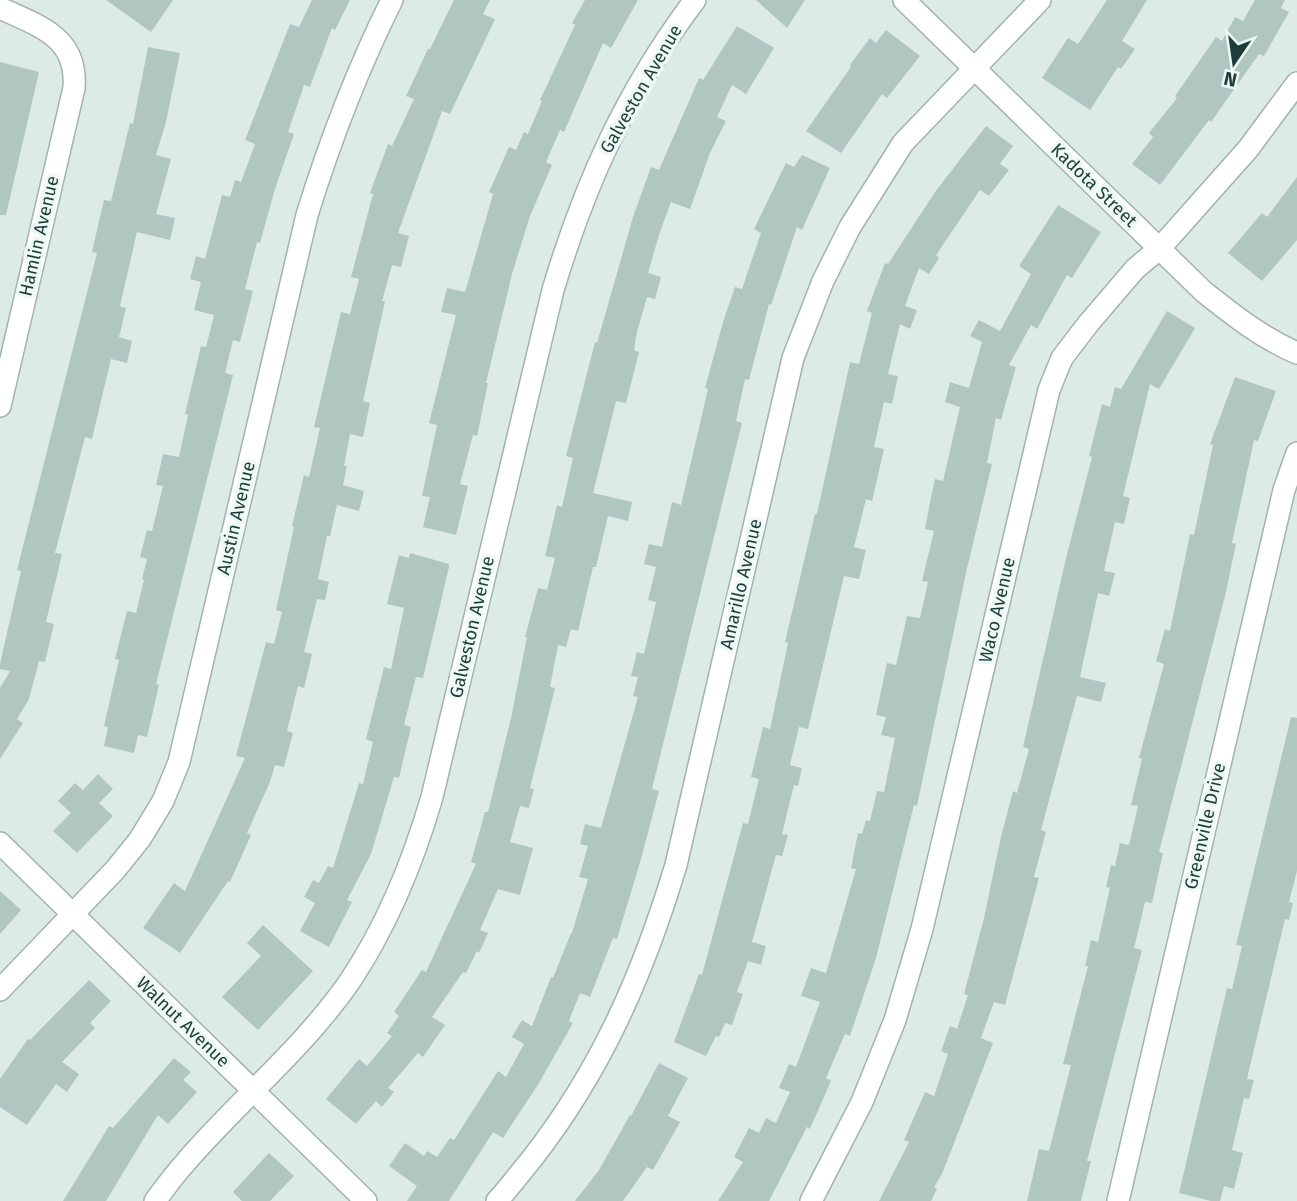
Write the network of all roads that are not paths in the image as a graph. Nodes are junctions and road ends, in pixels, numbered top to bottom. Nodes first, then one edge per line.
1 (392, 0) edge
2 (695, 0) edge
3 (904, 0) edge
4 (1040, 0) edge
5 (0, 8) edge
6 (975, 69) junction
7 (1297, 83) edge
8 (1160, 248) junction
9 (1297, 353) edge
10 (0, 406) edge
11 (1297, 453) edge
12 (0, 843) edge
13 (72, 914) junction
14 (0, 990) edge
15 (254, 1092) junction
16 (155, 1201) edge
17 (366, 1201) edge
18 (497, 1201) edge
19 (811, 1201) edge
20 (1118, 1201) edge

1 - 13 street, Austin Avenue
2 - 15 street, Galveston Avenue
3 - 6 street, Kadota Street
4 - 6 street, Amarillo Avenue
5 - 10 street, Hamlin Avenue
6 - 8 street, Kadota Street
6 - 18 street, Amarillo Avenue
7 - 8 street, Waco Avenue
8 - 9 street, Kadota Street
8 - 19 street, Waco Avenue
11 - 20 street, Greenville Drive
12 - 13 street, Walnut Avenue
13 - 14 street, Austin Avenue
13 - 15 street, Walnut Avenue
15 - 16 street, Galveston Avenue
15 - 17 street, Walnut Avenue

